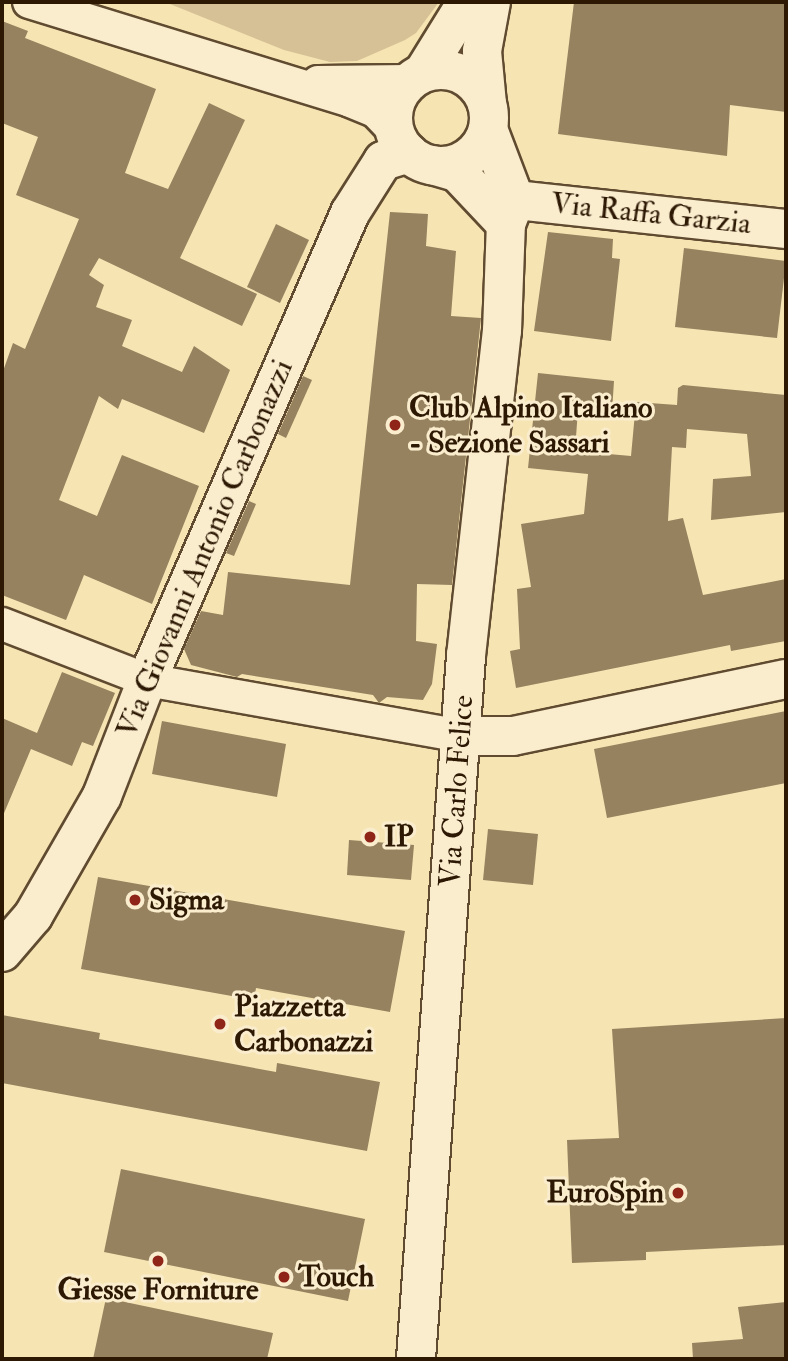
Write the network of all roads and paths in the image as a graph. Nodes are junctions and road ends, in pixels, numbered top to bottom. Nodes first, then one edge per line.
1 (29, 2) edge
2 (467, 2) edge
3 (491, 2) edge
4 (416, 77) junction
5 (278, 82) junction
6 (487, 116) junction
7 (412, 150) junction
8 (510, 212) junction
9 (786, 229) edge
10 (2, 624) edge
11 (786, 679) edge
12 (147, 680) junction
13 (460, 736) junction
14 (2, 952) edge
15 (416, 1359) edge

1 - 5 street
2 - 4 main road
3 - 6 main road, Via Carlo Felice
4 - 5 street
4 - 6 main road
4 - 7 main road
5 - 7 street
6 - 7 main road
6 - 8 main road, Via Carlo Felice
7 - 8 main road
7 - 12 main road, Via Giovanni Antonio Carbonazzi
8 - 9 main road, Via Raffa Garzia
8 - 13 main road, Via Carlo Felice
10 - 12 street
11 - 13 main road
12 - 13 street
12 - 14 main road, Via Giovanni Antonio Carbonazzi
13 - 15 main road, Via Carlo Felice

